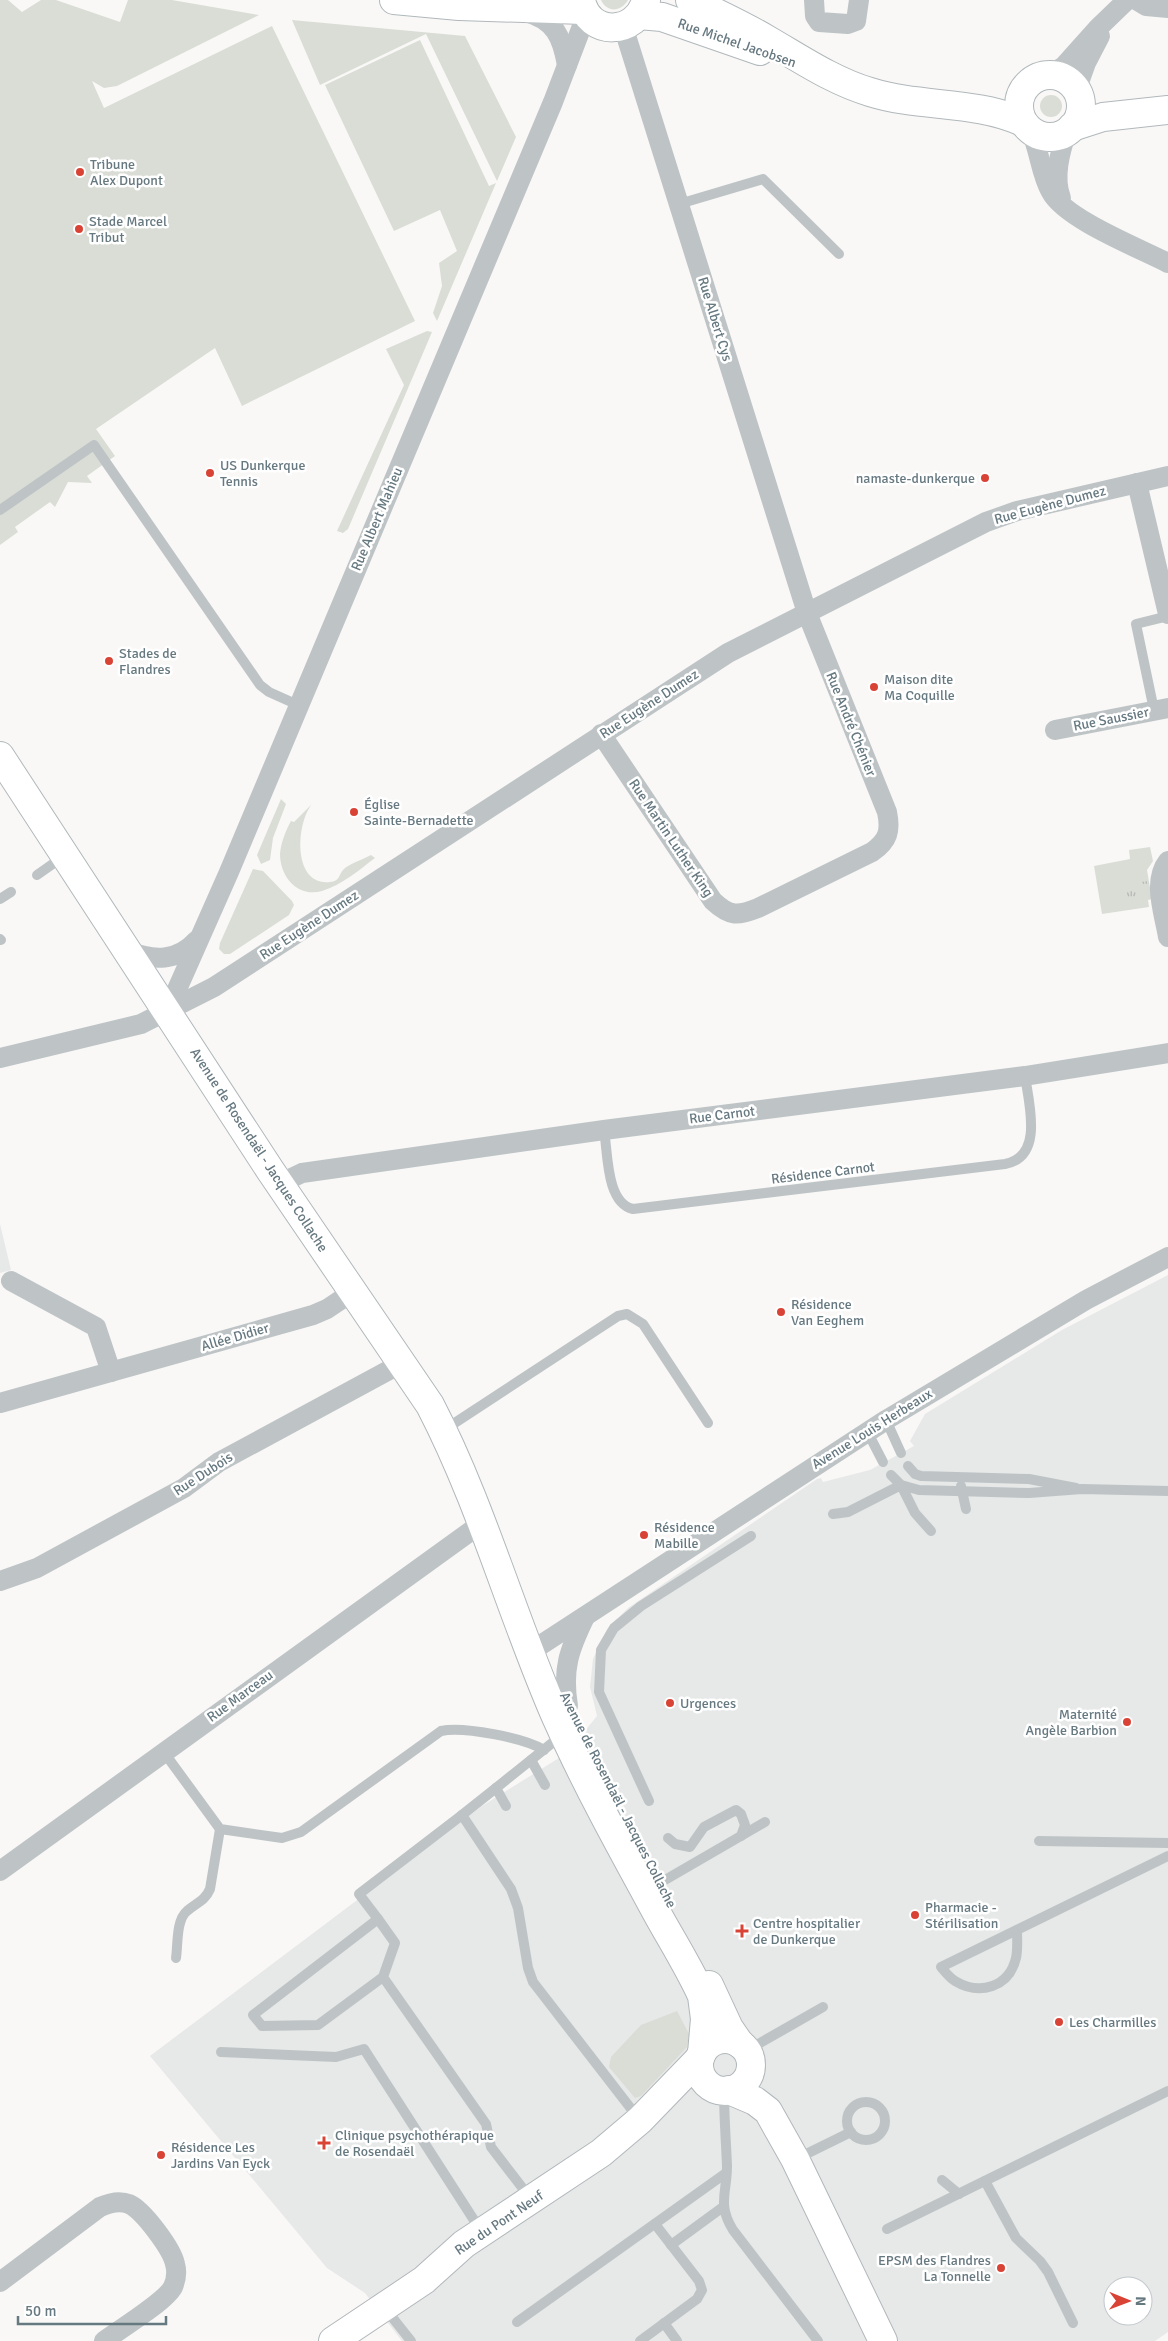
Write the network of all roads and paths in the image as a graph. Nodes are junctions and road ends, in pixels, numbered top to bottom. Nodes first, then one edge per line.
1 (394, 0) edge
2 (690, 0) edge
3 (814, 0) edge
4 (859, 0) edge
5 (1128, 2) edge
6 (510, 8) junction
7 (1168, 8) edge
8 (609, 13) edge
9 (567, 65) junction
10 (834, 78) junction
11 (1037, 81) junction
12 (1077, 93) junction
13 (553, 102) junction
14 (940, 103) junction
15 (1168, 108) edge
16 (1027, 126) junction
17 (1070, 129) junction
18 (679, 204) junction
19 (1065, 207) junction
20 (840, 254) dead end
21 (1168, 263) edge
22 (1168, 476) edge
23 (1137, 483) junction
24 (0, 510) edge
25 (807, 612) junction
26 (1168, 615) edge
27 (298, 705) junction
28 (1161, 709) edge
29 (1055, 730) dead end
30 (601, 734) junction
31 (0, 756) edge
32 (888, 836) joint
33 (65, 856) junction
34 (1168, 861) edge
35 (37, 875) dead end
36 (11, 892) dead end
37 (0, 899) edge
38 (200, 936) junction
39 (1168, 937) edge
40 (127, 951) junction
41 (168, 1012) junction
42 (1168, 1053) edge
43 (0, 1058) edge
44 (1025, 1076) junction
45 (604, 1130) junction
46 (280, 1184) junction
47 (1168, 1257) edge
48 (11, 1281) dead end
49 (354, 1291) junction
50 (404, 1362) junction
51 (110, 1372) junction
52 (0, 1403) edge
53 (886, 1420) junction
54 (708, 1424) dead end
55 (444, 1430) junction
56 (867, 1431) junction
57 (901, 1453) dead end
58 (884, 1462) dead end
59 (908, 1466) dead end
60 (891, 1475) dead end
61 (958, 1477) junction
62 (902, 1485) junction
63 (1082, 1489) junction
64 (962, 1491) junction
65 (1168, 1491) edge
66 (966, 1509) dead end
67 (833, 1514) dead end
68 (482, 1523) junction
69 (931, 1531) dead end
70 (751, 1536) dead end
71 (0, 1582) edge
72 (585, 1616) junction
73 (535, 1649) junction
74 (563, 1728) junction
75 (163, 1751) junction
76 (531, 1760) junction
77 (545, 1785) dead end
78 (496, 1788) junction
79 (649, 1801) dead end
80 (506, 1806) dead end
81 (462, 1815) junction
82 (765, 1822) dead end
83 (220, 1829) junction
84 (741, 1836) junction
85 (668, 1838) dead end
86 (1039, 1841) dead end
87 (1168, 1843) edge
88 (1168, 1856) edge
89 (0, 1871) edge
90 (653, 1887) junction
91 (378, 1918) junction
92 (1017, 1930) junction
93 (176, 1958) dead end
94 (383, 1977) junction
95 (823, 2007) dead end
96 (221, 2052) dead end
97 (745, 2052) junction
98 (701, 2055) junction
99 (722, 2090) junction
100 (1168, 2091) edge
101 (640, 2120) junction
102 (851, 2132) junction
103 (795, 2159) junction
104 (726, 2173) junction
105 (942, 2180) dead end
106 (985, 2180) junction
107 (959, 2194) junction
108 (531, 2200) junction
109 (723, 2208) junction
110 (654, 2224) junction
111 (886, 2229) dead end
112 (482, 2232) junction
113 (671, 2245) junction
114 (0, 2282) edge
115 (384, 2306) junction
116 (517, 2322) dead end
117 (664, 2323) junction
118 (1073, 2323) dead end
119 (104, 2341) edge
120 (333, 2341) edge
121 (411, 2341) edge
122 (640, 2341) edge
123 (677, 2341) edge
124 (818, 2341) edge
125 (883, 2341) edge

1 - 6 street, Rue Michel Jacobsen
2 - 10 street, Rue Michel Jacobsen
3 - 4 street
5 - 7 street
5 - 11 street
5 - 12 street
6 - 8 street, Rue Michel Jacobsen
6 - 9 street
8 - 9 street, Rue Albert Mahieu
8 - 10 street, Rue Michel Jacobsen
8 - 13 street, Rue Albert Mahieu
8 - 18 street, Rue Albert Cys
9 - 13 street, Rue Albert Mahieu
10 - 14 street, Rue Michel Jacobsen
11 - 12 street
11 - 14 street, Rue Michel Jacobsen
11 - 16 street
12 - 15 street
12 - 17 street
13 - 27 street, Rue Albert Mahieu
14 - 16 street, Rue Michel Jacobsen
15 - 17 street
16 - 17 street
16 - 19 street
17 - 19 street
18 - 20 lane
18 - 25 street, Rue Albert Cys
19 - 21 street
22 - 23 street, Rue Eugène Dumez
23 - 25 street, Rue Eugène Dumez
23 - 26 street
24 - 27 lane
25 - 30 street, Rue Eugène Dumez
25 - 32 street, Rue André Chénier
26 - 28 lane
27 - 38 street, Rue Albert Mahieu
28 - 29 street, Rue Saussier
30 - 32 street, Rue Martin Luther King
30 - 41 street, Rue Eugène Dumez
31 - 33 street, Avenue de Rosendaël - Jacques Collache
33 - 35 lane
33 - 40 street, Avenue de Rosendaël - Jacques Collache
34 - 39 street
36 - 37 lane
38 - 40 street, Rue Albert Mahieu
38 - 41 street, Rue Albert Mahieu
40 - 41 street, Avenue de Rosendaël - Jacques Collache
41 - 43 street, Rue Eugène Dumez
41 - 46 street, Avenue de Rosendaël - Jacques Collache
42 - 44 street, Rue Carnot
44 - 45 street, Rue Carnot
44 - 45 lane, Résidence Carnot
45 - 46 street, Rue Carnot
46 - 49 street, Avenue de Rosendaël - Jacques Collache
47 - 53 street, Avenue Louis Herbeaux
48 - 51 street
49 - 50 street, Avenue de Rosendaël - Jacques Collache
49 - 51 street, Allée Didier
50 - 55 street, Avenue de Rosendaël - Jacques Collache
50 - 71 street, Rue Dubois
51 - 52 street, Allée Didier
53 - 56 street, Avenue Louis Herbeaux
53 - 57 lane
54 - 55 lane
55 - 68 street, Avenue de Rosendaël - Jacques Collache
56 - 58 lane
56 - 72 street, Avenue Louis Herbeaux
59 - 61 lane
60 - 62 lane
61 - 63 lane
61 - 64 lane
62 - 64 lane
62 - 67 lane
62 - 69 lane
63 - 64 lane
63 - 65 lane
64 - 66 lane
68 - 73 street, Avenue de Rosendaël - Jacques Collache
68 - 75 street, Rue Marceau
70 - 79 lane
72 - 73 street, Avenue Louis Herbeaux
72 - 74 street
73 - 74 street, Avenue de Rosendaël - Jacques Collache
74 - 76 lane
74 - 83 lane
74 - 90 street, Avenue de Rosendaël - Jacques Collache
75 - 83 lane
75 - 89 street, Rue Marceau
76 - 77 lane
76 - 78 lane
78 - 80 lane
78 - 81 lane
81 - 91 lane
81 - 101 lane
82 - 84 lane
83 - 93 lane
84 - 85 lane
84 - 90 lane
86 - 87 lane
88 - 92 lane
90 - 97 street, Avenue de Rosendaël - Jacques Collache
90 - 98 street, Avenue de Rosendaël - Jacques Collache
91 - 94 lane
91 - 94 lane
92 - 92 lane
94 - 108 lane
95 - 97 lane
96 - 112 lane
97 - 98 street
97 - 99 street
97 - 103 street, Avenue de Rosendaël - Jacques Collache
98 - 99 street
98 - 101 street, Rue du Pont Neuf
99 - 101 street, Rue du Pont Neuf
99 - 103 street, Avenue de Rosendaël - Jacques Collache
99 - 104 lane
100 - 106 lane
101 - 108 street, Rue du Pont Neuf
102 - 102 lane
102 - 103 lane
103 - 125 street, Avenue de Rosendaël - Jacques Collache
104 - 109 lane
104 - 110 lane
105 - 107 lane
106 - 107 lane
106 - 118 lane
107 - 111 lane
108 - 112 street, Rue du Pont Neuf
109 - 113 lane
109 - 124 lane
110 - 113 lane
110 - 116 lane
112 - 115 street, Rue du Pont Neuf
113 - 117 lane
114 - 119 street
115 - 120 street, Rue du Pont Neuf
115 - 121 lane
117 - 122 lane
117 - 123 lane

